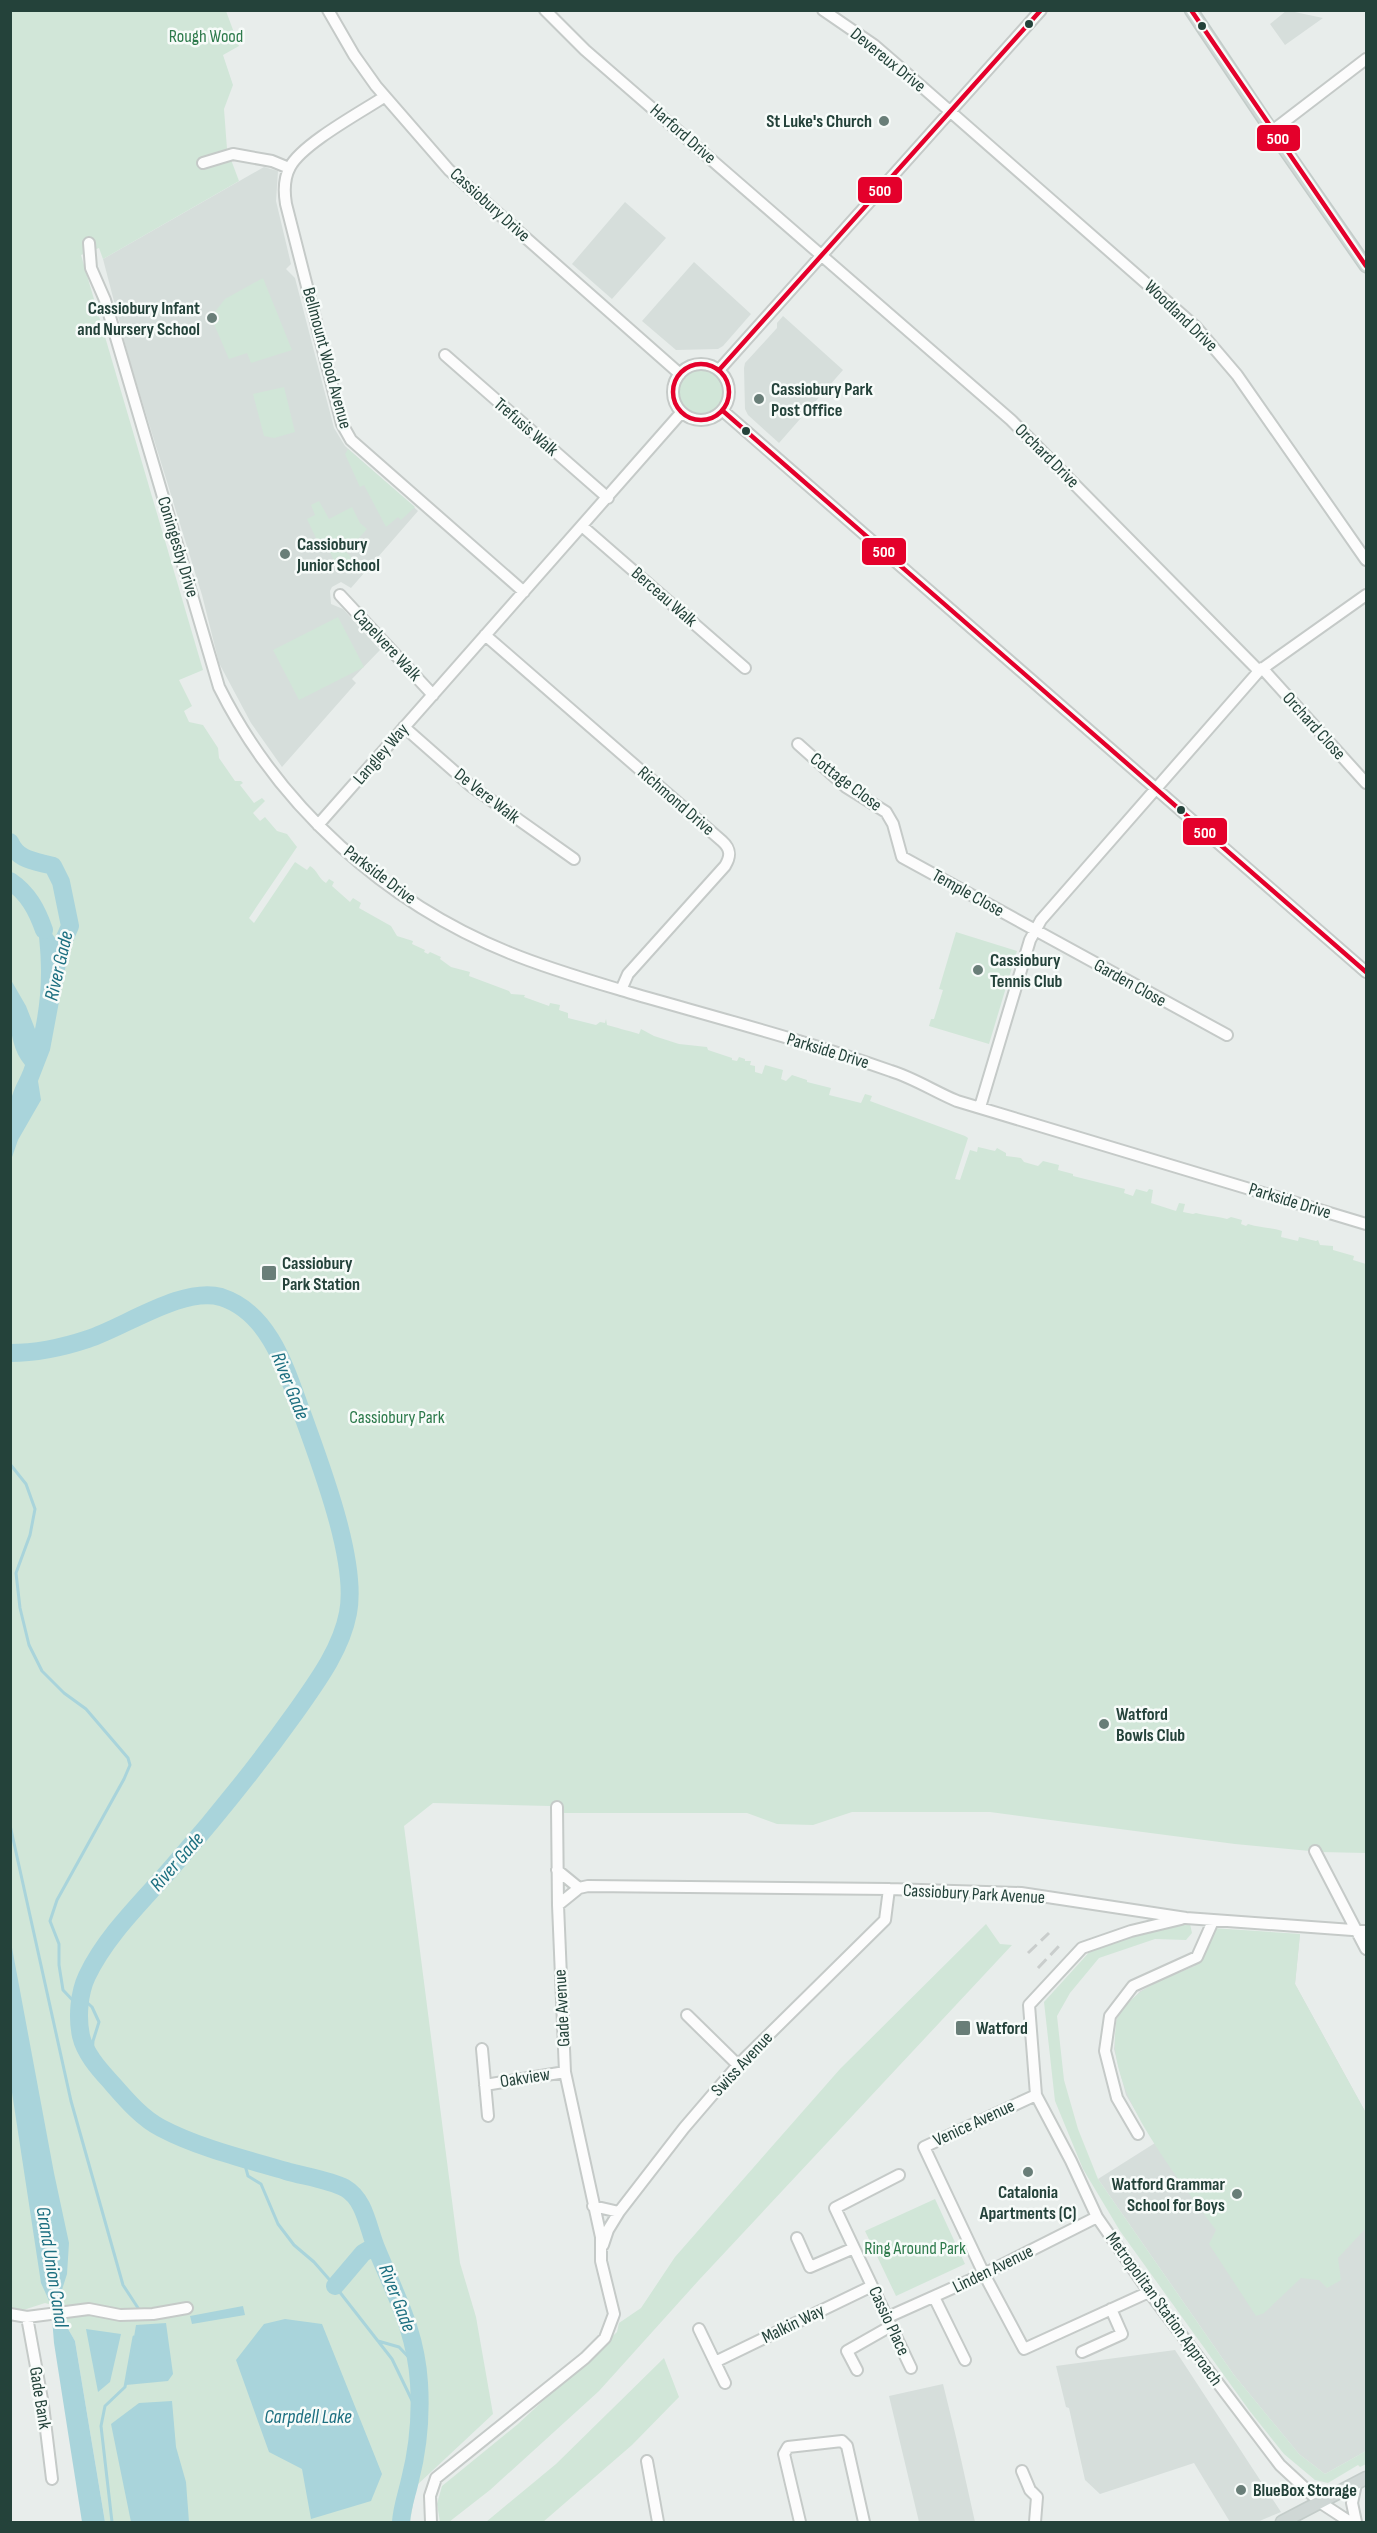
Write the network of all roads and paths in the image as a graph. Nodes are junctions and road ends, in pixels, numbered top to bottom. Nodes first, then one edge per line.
1 (328, 10) edge
2 (545, 10) edge
3 (823, 10) edge
4 (1041, 10) edge
5 (1191, 10) edge
6 (1366, 59) edge
7 (384, 97) junction
8 (951, 112) junction
9 (1272, 131) junction
10 (203, 162) dead end
11 (289, 168) junction
12 (89, 243) dead end
13 (822, 256) junction
14 (1366, 266) edge
15 (444, 355) dead end
16 (719, 370) junction
17 (680, 374) junction
18 (723, 411) junction
19 (681, 413) junction
20 (608, 498) junction
21 (582, 526) junction
22 (1366, 560) edge
23 (524, 592) junction
24 (340, 595) dead end
25 (1366, 596) edge
26 (485, 635) junction
27 (745, 668) dead end
28 (1261, 669) junction
29 (433, 695) junction
30 (404, 727) junction
31 (798, 744) dead end
32 (1366, 783) edge
33 (1156, 789) junction
34 (318, 825) junction
35 (902, 857) joint
36 (574, 859) dead end
37 (1034, 930) junction
38 (1366, 972) edge
39 (621, 990) junction
40 (1227, 1035) dead end
41 (980, 1107) junction
42 (1366, 1224) edge
43 (557, 1808) dead end
44 (1315, 1851) dead end
45 (557, 1870) junction
46 (579, 1888) junction
47 (889, 1889) junction
48 (558, 1905) junction
49 (1186, 1918) junction
50 (1213, 1921) junction
51 (1362, 1932) edge
52 (1366, 1949) edge
53 (687, 2015) dead end
54 (482, 2049) dead end
55 (738, 2065) junction
56 (565, 2072) junction
57 (485, 2085) junction
58 (1036, 2095) junction
59 (488, 2116) dead end
60 (1138, 2134) dead end
61 (899, 2175) dead end
62 (593, 2206) junction
63 (619, 2212) junction
64 (1097, 2217) junction
65 (797, 2238) dead end
66 (602, 2248) junction
67 (854, 2248) junction
68 (984, 2274) junction
69 (872, 2286) junction
70 (1149, 2292) junction
71 (934, 2297) junction
72 (187, 2308) dead end
73 (1112, 2309) junction
74 (10, 2314) edge
75 (27, 2317) junction
76 (890, 2321) junction
77 (699, 2329) dead end
78 (1082, 2352) dead end
79 (965, 2360) dead end
80 (715, 2362) junction
81 (911, 2368) dead end
82 (857, 2370) dead end
83 (725, 2383) dead end
84 (647, 2461) dead end
85 (1022, 2471) dead end
86 (52, 2479) dead end
87 (1361, 2481) edge
88 (1321, 2503) junction
89 (431, 2523) edge
90 (658, 2523) edge
91 (800, 2523) edge
92 (864, 2523) edge
93 (1035, 2523) edge
94 (1282, 2523) edge
95 (1350, 2523) edge
96 (1356, 2523) edge

1 - 7 street, Cassiobury Drive
2 - 13 street, Harford Drive
3 - 8 street, Devereux Drive
4 - 8 street
5 - 9 main road
6 - 9 street
7 - 11 street
7 - 17 street, Cassiobury Drive
8 - 13 street
8 - 22 street, Woodland Drive
9 - 14 main road
10 - 11 street
11 - 23 street, Bellmount Wood Avenue
12 - 34 street, Coningesby Drive
13 - 16 street
13 - 28 street, Orchard Drive
15 - 20 street, Trefusis Walk
16 - 17 street
16 - 18 street
17 - 19 street
18 - 19 street
18 - 33 street
19 - 20 street, Langley Way
20 - 21 street, Langley Way
21 - 23 street, Langley Way
21 - 27 street, Berceau Walk
23 - 26 street, Langley Way
24 - 29 street, Capelvere Walk
25 - 28 street
26 - 29 street, Langley Way
26 - 39 street, Richmond Drive
28 - 32 street, Orchard Close
28 - 33 street
29 - 30 street, Langley Way
30 - 34 street, Langley Way
30 - 36 street, De Vere Walk
31 - 35 street, Cottage Close
33 - 37 street
33 - 38 street
34 - 39 street, Parkside Drive
35 - 37 street, Temple Close
37 - 40 street, Garden Close
37 - 41 street
39 - 41 street, Parkside Drive
41 - 42 street, Parkside Drive
43 - 45 street, Gade Avenue
44 - 51 street
45 - 46 street
45 - 48 street, Gade Avenue
46 - 47 street, Cassiobury Park Avenue
46 - 48 street
47 - 49 street, Cassiobury Park Avenue
47 - 55 street, Swiss Avenue
48 - 56 street, Gade Avenue
49 - 50 street, Cassiobury Park Avenue
49 - 58 street, Metropolitan Station Approach
50 - 51 street, Cassiobury Park Avenue
50 - 60 street
51 - 52 street
53 - 55 street
54 - 57 street, Oakview
55 - 63 street, Swiss Avenue
56 - 57 street, Oakview
56 - 62 street, Gade Avenue
57 - 59 street, Oakview
58 - 64 street, Metropolitan Station Approach
58 - 68 street, Venice Avenue
61 - 67 street, Cassio Place
62 - 63 street
62 - 66 street, Gade Avenue
63 - 66 street, Swiss Avenue
64 - 68 street, Linden Avenue
64 - 70 street, Metropolitan Station Approach
65 - 67 street
66 - 89 street, Gade Avenue
67 - 69 street, Cassio Place
68 - 71 street, Linden Avenue
68 - 73 street
69 - 76 street, Cassio Place
69 - 80 street, Malkin Way
70 - 73 street
70 - 88 street, Metropolitan Station Approach
71 - 76 street, Linden Avenue
71 - 79 street
72 - 75 street
73 - 78 street
74 - 75 street
75 - 86 street, Gade Bank
76 - 81 street, Cassio Place
76 - 82 street, Linden Avenue
77 - 80 street
80 - 83 street
84 - 90 street
85 - 93 street
87 - 88 main road
87 - 96 street
88 - 94 main road
88 - 95 street, Metropolitan Station Approach
91 - 92 street

